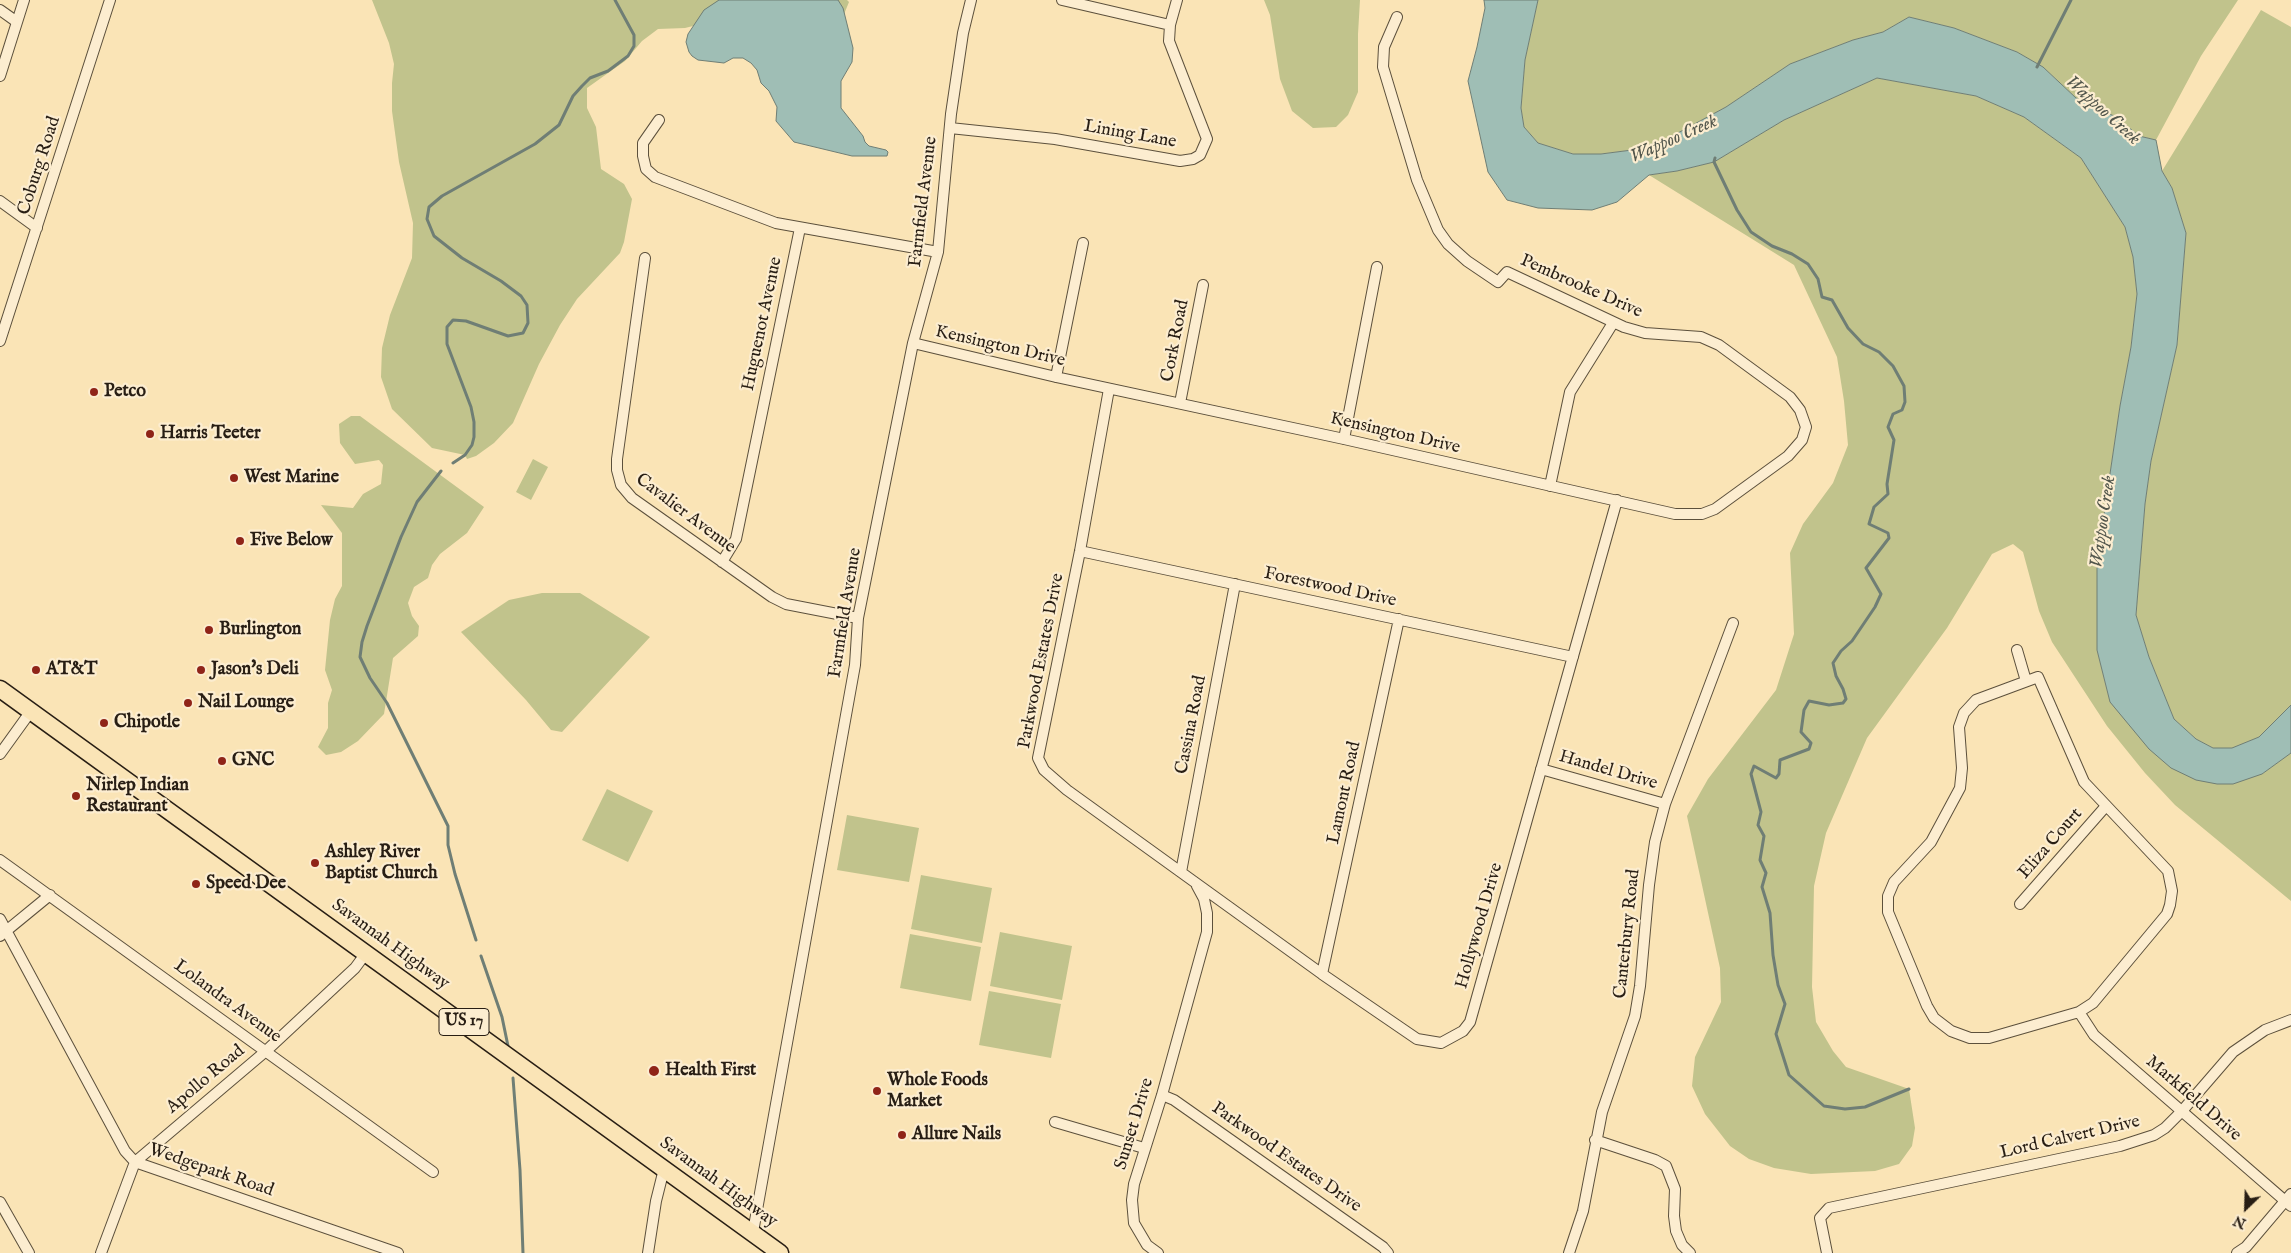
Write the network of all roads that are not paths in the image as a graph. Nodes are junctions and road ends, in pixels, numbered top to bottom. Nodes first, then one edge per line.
1 (24, 0) edge
2 (110, 0) edge
3 (971, 0) edge
4 (1062, 0) edge
5 (1177, 0) edge
6 (0, 10) edge
7 (1398, 18) dead end
8 (17, 22) junction
9 (1170, 25) junction
10 (0, 76) edge
11 (659, 120) dead end
12 (950, 128) junction
13 (0, 201) edge
14 (37, 228) junction
15 (800, 228) junction
16 (1082, 244) dead end
17 (938, 252) junction
18 (645, 258) dead end
19 (1377, 267) dead end
20 (1203, 285) dead end
21 (1613, 323) junction
22 (0, 341) edge
23 (913, 343) junction
24 (1056, 377) junction
25 (1109, 389) junction
26 (1790, 397) joint
27 (1180, 403) junction
28 (1344, 439) junction
29 (1550, 486) junction
30 (1617, 500) junction
31 (1080, 551) junction
32 (722, 562) junction
33 (1235, 584) junction
34 (858, 618) junction
35 (1399, 619) junction
36 (1733, 623) dead end
37 (2017, 650) dead end
38 (1573, 657) junction
39 (2026, 681) junction
40 (0, 689) edge
41 (31, 711) junction
42 (0, 754) edge
43 (1541, 769) junction
44 (1665, 804) junction
45 (2106, 806) junction
46 (0, 860) edge
47 (1181, 872) junction
48 (1194, 882) junction
49 (50, 895) junction
50 (2020, 904) dead end
51 (0, 919) edge
52 (3, 934) edge
53 (366, 953) junction
54 (1322, 974) junction
55 (2079, 1012) junction
56 (2291, 1020) edge
57 (266, 1051) junction
58 (1162, 1095) junction
59 (2182, 1111) junction
60 (1054, 1122) dead end
61 (1595, 1140) junction
62 (1144, 1148) junction
63 (135, 1162) junction
64 (664, 1169) junction
65 (433, 1172) dead end
66 (2289, 1200) edge
67 (0, 1202) edge
68 (752, 1232) junction
69 (29, 1253) edge
70 (102, 1253) edge
71 (398, 1253) edge
72 (648, 1253) edge
73 (780, 1253) edge
74 (1158, 1253) edge
75 (1388, 1253) edge
76 (1569, 1253) edge
77 (1690, 1253) edge
78 (1827, 1253) edge
79 (2237, 1253) edge

1 - 8 street
2 - 14 street, Coburg Road
3 - 12 street, Farmfield Avenue
4 - 9 street
5 - 9 street, Lining Lane
6 - 8 street
7 - 21 street, Pembrooke Drive
8 - 10 street
9 - 12 street, Lining Lane
11 - 15 street
12 - 17 street, Farmfield Avenue
13 - 14 street
14 - 22 street, Coburg Road
15 - 17 street
15 - 32 street, Huguenot Avenue
16 - 24 street
17 - 23 street, Farmfield Avenue
18 - 32 street, Cavalier Avenue
19 - 28 street
20 - 27 street, Cork Road
21 - 26 street, Pembrooke Drive
21 - 29 street
23 - 24 street, Kensington Drive
23 - 34 street, Farmfield Avenue
24 - 25 street, Kensington Drive
25 - 27 street, Kensington Drive
25 - 31 street, Parkwood Estates Drive
26 - 30 street, Kensington Drive
27 - 28 street, Kensington Drive
28 - 29 street, Kensington Drive
29 - 30 street, Kensington Drive
30 - 38 street, Hollywood Drive
31 - 33 street, Forestwood Drive
31 - 47 street, Parkwood Estates Drive
32 - 34 street, Cavalier Avenue
33 - 35 street, Forestwood Drive
33 - 47 street, Cassina Road
34 - 68 street, Farmfield Avenue
35 - 38 street, Forestwood Drive
35 - 54 street, Lamont Road
36 - 44 street, Canterbury Road
37 - 39 street
38 - 43 street, Hollywood Drive
39 - 45 street
39 - 55 street
40 - 41 highway, Savannah Highway / US 17
41 - 42 street
41 - 53 highway, Savannah Highway / US 17
43 - 44 street, Handel Drive
43 - 54 street, Hollywood Drive
44 - 61 street, Canterbury Road
45 - 50 street, Eliza Court
45 - 55 street
46 - 49 street, Lolandra Avenue
47 - 48 street, Hollywood Drive
48 - 54 street, Hollywood Drive
48 - 58 street, Sunset Drive
49 - 52 street
49 - 57 street, Lolandra Avenue
51 - 52 street, Wedgepark Road
52 - 63 street, Wedgepark Road
53 - 57 street, Apollo Road
53 - 64 highway, Savannah Highway / US 17
55 - 59 street, Markfield Drive
56 - 59 street, Lord Calvert Drive
57 - 63 street, Apollo Road
57 - 65 street, Lolandra Avenue
58 - 62 street, Sunset Drive
58 - 75 street, Parkwood Estates Drive
59 - 66 street, Markfield Drive
59 - 78 street, Lord Calvert Drive
60 - 62 street
61 - 76 street, Canterbury Road
61 - 77 street
62 - 74 street, Sunset Drive
63 - 70 street, Apollo Road
63 - 71 street, Wedgepark Road
64 - 68 highway, Savannah Highway / US 17
64 - 72 street
66 - 79 street
67 - 69 street
68 - 73 highway, Savannah Highway / US 17

